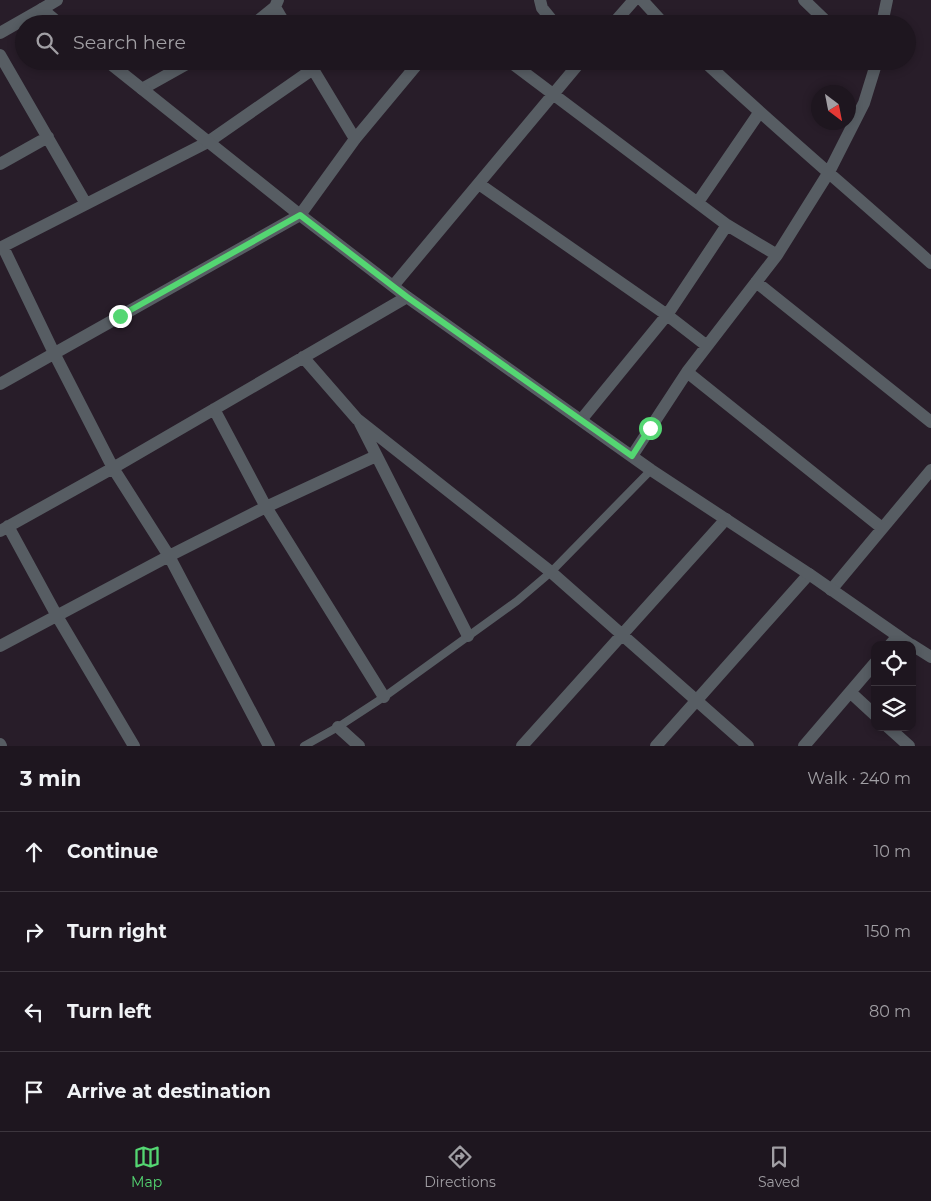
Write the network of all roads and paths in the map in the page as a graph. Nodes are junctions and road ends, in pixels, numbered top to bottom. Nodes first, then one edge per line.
1 (57, 0) edge
2 (540, 0) edge
3 (634, 0) edge
4 (642, 0) edge
5 (804, 0) edge
6 (887, 0) edge
7 (276, 4) edge
8 (42, 9) junction
9 (32, 15) edge
10 (49, 15) edge
11 (264, 15) edge
12 (548, 15) edge
13 (621, 15) edge
14 (656, 15) edge
15 (820, 15) edge
16 (884, 15) edge
17 (15, 24) edge
18 (0, 33) edge
19 (0, 55) edge
20 (118, 70) edge
21 (176, 70) edge
22 (303, 70) edge
23 (313, 70) edge
24 (412, 70) edge
25 (521, 70) edge
26 (573, 70) edge
27 (714, 70) edge
28 (872, 70) edge
29 (142, 89) junction
30 (553, 93) junction
31 (759, 113) junction
32 (48, 138) junction
33 (355, 139) junction
34 (208, 142) junction
35 (0, 164) edge
36 (830, 172) junction
37 (479, 184) junction
38 (698, 202) junction
39 (86, 204) junction
40 (300, 215) junction
41 (727, 225) junction
42 (1, 248) edge
43 (777, 255) junction
44 (931, 263) edge
45 (756, 282) junction
46 (393, 286) junction
47 (407, 297) junction
48 (667, 315) junction
49 (707, 346) junction
50 (54, 353) junction
51 (303, 357) junction
52 (687, 372) junction
53 (0, 384) edge
54 (214, 410) junction
55 (357, 419) junction
56 (581, 420) junction
57 (931, 422) edge
58 (376, 456) junction
59 (632, 456) junction
60 (113, 468) junction
61 (651, 470) junction
62 (931, 470) edge
63 (266, 507) junction
64 (726, 519) junction
65 (882, 528) junction
66 (4, 529) edge
67 (169, 556) junction
68 (551, 572) junction
69 (809, 574) junction
70 (831, 590) junction
71 (57, 616) junction
72 (623, 635) junction
73 (468, 636) junction
74 (894, 640) edge
75 (0, 646) edge
76 (916, 647) edge
77 (930, 654) edge
78 (871, 668) edge
79 (850, 692) junction
80 (384, 697) junction
81 (697, 701) junction
82 (871, 711) edge
83 (338, 727) junction
84 (892, 731) edge
85 (134, 746) edge
86 (269, 746) edge
87 (304, 746) edge
88 (359, 746) edge
89 (522, 746) edge
90 (656, 746) edge
91 (748, 746) edge
92 (804, 746) edge
93 (909, 746) edge

1 - 8 street
2 - 12 street
3 - 13 street
4 - 14 street
5 - 15 street
6 - 16 street
7 - 11 street
8 - 9 street
8 - 10 street
17 - 18 street
19 - 32 street
20 - 29 street
21 - 29 street
22 - 34 street
23 - 33 street
24 - 33 street
25 - 30 street
26 - 30 street
27 - 31 street
28 - 36 street
29 - 34 street
30 - 37 street
30 - 38 street
31 - 36 street
31 - 38 street
32 - 35 street
32 - 39 street
33 - 40 street
34 - 39 street
34 - 40 street
36 - 43 street
36 - 44 street
37 - 46 street
37 - 48 street
38 - 41 street
39 - 42 street
40 - 46 street
40 - 50 street
41 - 43 street
41 - 48 street
42 - 50 street
43 - 45 street
45 - 49 street
45 - 57 street
46 - 47 street
47 - 51 street
47 - 56 street
48 - 49 street
48 - 56 street
49 - 52 street
50 - 53 street
50 - 60 street
51 - 54 street
51 - 55 street
52 - 59 street
52 - 65 street
54 - 60 street
54 - 63 street
55 - 58 street
55 - 68 street
56 - 59 street
58 - 63 street
58 - 73 street
59 - 61 street
60 - 66 street
60 - 67 street
61 - 64 street
61 - 68 lane
62 - 65 street
63 - 67 street
63 - 80 street
64 - 69 street
64 - 72 street
65 - 70 street
66 - 71 street
67 - 71 street
67 - 86 street
68 - 72 street
68 - 73 lane
69 - 70 street
69 - 81 street
70 - 74 street
71 - 75 street
71 - 85 street
72 - 81 street
72 - 89 street
73 - 80 lane
76 - 77 street
78 - 79 street
79 - 82 street
79 - 92 street
80 - 83 lane
81 - 90 street
81 - 91 street
83 - 87 lane
83 - 88 street
84 - 93 street

